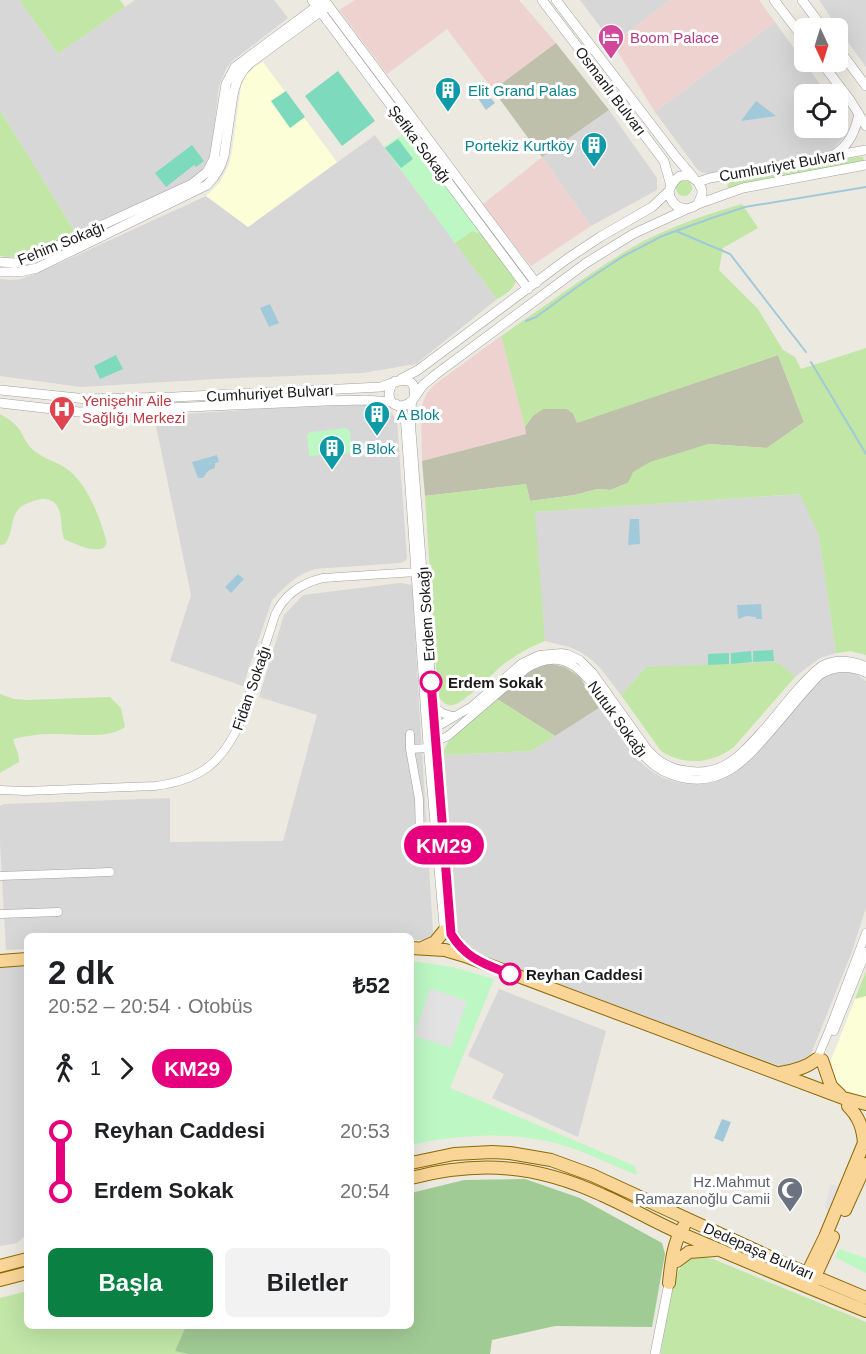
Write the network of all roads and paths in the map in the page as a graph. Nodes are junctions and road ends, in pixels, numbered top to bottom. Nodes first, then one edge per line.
1 (542, 0) edge
2 (556, 0) edge
3 (774, 0) edge
4 (802, 0) edge
5 (321, 4) edge
6 (816, 18) edge
7 (794, 26) edge
8 (848, 62) edge
9 (828, 72) edge
10 (866, 86) edge
11 (863, 115) edge
12 (866, 126) edge
13 (866, 150) edge
14 (833, 156) junction
15 (866, 165) edge
16 (696, 180) junction
17 (670, 189) junction
18 (698, 204) junction
19 (687, 208) junction
20 (124, 221) junction
21 (0, 262) edge
22 (0, 272) edge
23 (533, 285) junction
24 (543, 296) junction
25 (398, 380) junction
26 (0, 390) edge
27 (326, 390) junction
28 (221, 395) junction
29 (413, 399) junction
30 (326, 401) junction
31 (0, 403) edge
32 (394, 403) junction
33 (224, 406) junction
34 (416, 572) junction
35 (866, 666) edge
36 (866, 674) edge
37 (433, 704) junction
38 (457, 716) junction
39 (435, 728) junction
40 (410, 734) dead end
41 (432, 739) junction
42 (428, 748) junction
43 (410, 749) junction
44 (0, 790) edge
45 (420, 837) dead end
46 (110, 873) dead end
47 (0, 876) edge
48 (58, 912) dead end
49 (0, 914) edge
50 (447, 932) junction
51 (866, 933) edge
52 (414, 950) edge
53 (24, 951) edge
54 (0, 952) edge
55 (866, 952) edge
56 (448, 954) junction
57 (24, 959) edge
58 (0, 961) edge
59 (477, 961) junction
60 (819, 1059) junction
61 (779, 1073) junction
62 (807, 1087) junction
63 (845, 1102) junction
64 (866, 1104) edge
65 (866, 1111) edge
66 (865, 1141) edge
67 (414, 1162) edge
68 (866, 1164) edge
69 (414, 1177) edge
70 (691, 1220) junction
71 (658, 1223) junction
72 (684, 1235) junction
73 (720, 1250) junction
74 (821, 1254) junction
75 (675, 1259) junction
76 (24, 1260) edge
77 (785, 1264) junction
78 (0, 1266) edge
79 (24, 1274) edge
80 (812, 1275) junction
81 (0, 1280) edge
82 (669, 1282) joint
83 (805, 1287) junction
84 (848, 1290) junction
85 (866, 1298) edge
86 (866, 1311) edge
87 (655, 1354) edge

1 - 17 street, Osmanlı Bulvarı
2 - 16 street, Osmanlı Bulvarı
3 - 7 street
4 - 6 street
5 - 20 street, Fehim Sokağı
5 - 23 street, Şefika Sokağı
8 - 10 street
9 - 11 street
11 - 12 street
11 - 14 street
13 - 14 street, Cumhuriyet Bulvarı
14 - 16 street, Cumhuriyet Bulvarı
15 - 18 street, Cumhuriyet Bulvarı
16 - 17 street, Cumhuriyet Bulvarı
16 - 18 street, Cumhuriyet Bulvarı
17 - 19 street
17 - 23 street, Cumhuriyet Bulvarı
18 - 19 street, Cumhuriyet Bulvarı
19 - 24 street, Cumhuriyet Bulvarı
20 - 21 street, Fehim Sokağı
20 - 22 street, Fehim Sokağı
23 - 24 street, Şefika Sokağı
23 - 25 street, Cumhuriyet Bulvarı
24 - 29 street, Cumhuriyet Bulvarı
25 - 27 street, Cumhuriyet Bulvarı
25 - 29 street
25 - 32 street
26 - 28 street, Cumhuriyet Bulvarı
27 - 28 street, Cumhuriyet Bulvarı
27 - 30 street
28 - 33 street
29 - 32 street
29 - 37 street, Erdem Sokağı
30 - 32 street, Cumhuriyet Bulvarı
30 - 33 street, Cumhuriyet Bulvarı
31 - 33 street, Cumhuriyet Bulvarı
32 - 34 street, Erdem Sokağı
34 - 41 street, Erdem Sokağı
34 - 44 street, Fidan Sokağı
35 - 38 street, Nutuk Sokağı
36 - 41 street, Nutuk Sokağı
37 - 38 street
37 - 39 street, Erdem Sokağı
38 - 39 street, Nutuk Sokağı
39 - 41 street, Nutuk Sokağı
40 - 43 street
41 - 42 street, Erdem Sokağı
41 - 50 street, Erdem Sokağı
42 - 43 street
42 - 50 street, Erdem Sokağı
43 - 45 street
46 - 47 street
48 - 49 street
50 - 52 main road
50 - 56 main road
50 - 59 main road
51 - 60 street
52 - 56 main road
53 - 54 main road
55 - 60 street
56 - 59 main road
56 - 62 main road
57 - 58 main road
59 - 61 main road
60 - 61 main road
60 - 62 main road
60 - 63 main road
61 - 62 main road
62 - 63 main road
63 - 64 main road
63 - 65 main road
63 - 66 main road
66 - 74 main road
67 - 70 main road, Dedepaşa Bulvarı
68 - 74 main road
69 - 71 main road, Dedepaşa Bulvarı
70 - 72 main road
70 - 77 main road, Dedepaşa Bulvarı
71 - 72 main road, Dedepaşa Bulvarı
71 - 75 main road
72 - 73 main road, Dedepaşa Bulvarı
72 - 75 main road
73 - 75 main road
73 - 83 main road, Dedepaşa Bulvarı
74 - 77 main road
74 - 80 main road
74 - 84 main road
75 - 82 main road
76 - 78 main road
77 - 80 main road, Dedepaşa Bulvarı
79 - 81 main road
80 - 83 main road
80 - 84 main road, Dedepaşa Bulvarı
82 - 87 street
83 - 86 main road, Dedepaşa Bulvarı
84 - 85 main road, Dedepaşa Bulvarı

